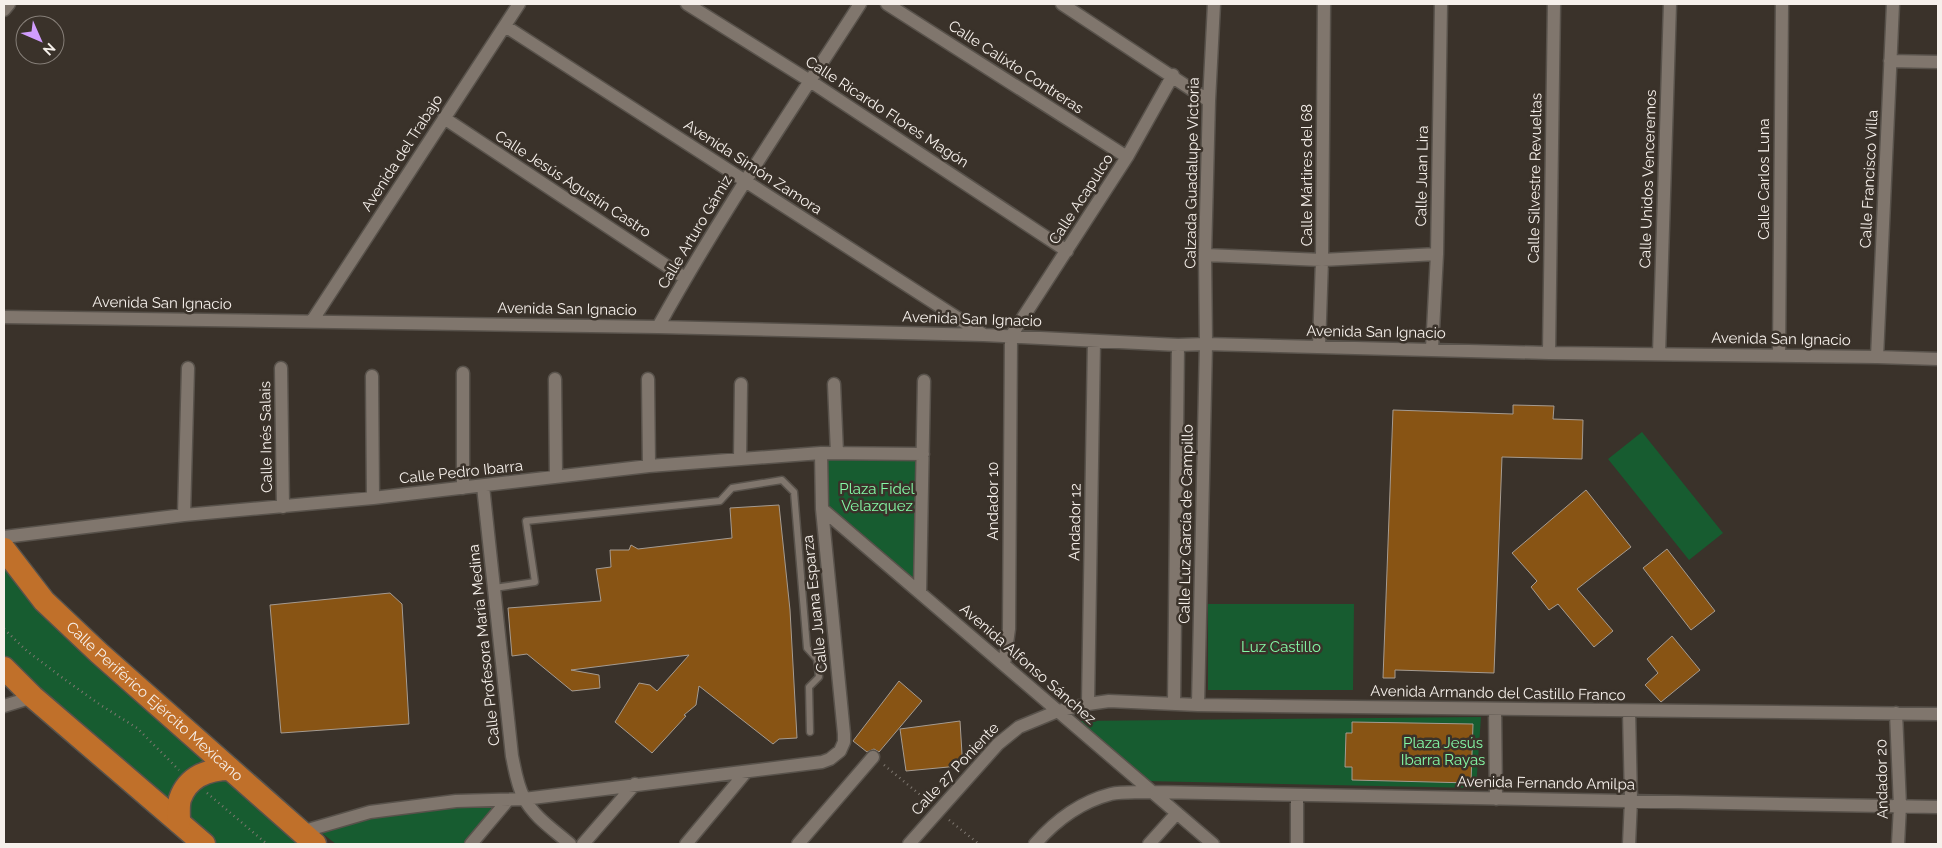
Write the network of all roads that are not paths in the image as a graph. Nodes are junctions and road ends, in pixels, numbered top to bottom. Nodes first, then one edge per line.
1 (9, 4) edge
2 (520, 4) edge
3 (687, 4) edge
4 (860, 4) edge
5 (887, 4) edge
6 (1062, 4) edge
7 (1214, 4) edge
8 (1324, 4) edge
9 (1441, 4) edge
10 (1554, 4) edge
11 (1670, 4) edge
12 (1782, 4) edge
13 (1893, 4) edge
14 (4, 10) edge
15 (505, 26) junction
16 (1890, 61) junction
17 (1938, 62) edge
18 (1173, 75) junction
19 (810, 80) junction
20 (1209, 101) junction
21 (444, 118) junction
22 (1127, 157) junction
23 (744, 181) junction
24 (1067, 251) junction
25 (1437, 254) junction
26 (1205, 255) junction
27 (1322, 260) junction
28 (685, 278) junction
29 (4, 316) edge
30 (312, 321) junction
31 (658, 327) junction
32 (984, 334) junction
33 (1011, 336) junction
34 (1094, 341) junction
35 (1206, 344) junction
36 (1178, 345) junction
37 (1320, 347) junction
38 (1432, 349) junction
39 (1549, 353) junction
40 (1659, 354) junction
41 (1779, 355) junction
42 (1877, 357) junction
43 (1938, 359) edge
44 (188, 368) dead end
45 (281, 368) dead end
46 (462, 373) dead end
47 (372, 376) dead end
48 (555, 379) dead end
49 (648, 380) dead end
50 (924, 381) dead end
51 (741, 384) dead end
52 (834, 384) dead end
53 (821, 453) junction
54 (837, 453) junction
55 (923, 454) junction
56 (740, 459) junction
57 (649, 466) junction
58 (556, 477) junction
59 (483, 486) junction
60 (463, 488) junction
61 (373, 498) junction
62 (283, 507) junction
63 (822, 510) junction
64 (184, 516) junction
65 (4, 537) edge
66 (4, 549) edge
67 (494, 588) junction
68 (920, 592) junction
69 (1004, 665) junction
70 (4, 668) edge
71 (33, 697) junction
72 (1088, 704) junction
73 (1174, 704) junction
74 (1198, 705) junction
75 (4, 706) edge
76 (1495, 709) junction
77 (1058, 711) junction
78 (1629, 711) junction
79 (1896, 713) junction
80 (1938, 714) edge
81 (810, 732) dead end
82 (873, 756) road end
83 (230, 769) junction
84 (746, 772) junction
85 (636, 784) junction
86 (1154, 792) junction
87 (1297, 795) junction
88 (524, 798) junction
89 (1496, 799) junction
90 (508, 800) junction
91 (1631, 800) junction
92 (1900, 806) junction
93 (1938, 807) edge
94 (1177, 813) junction
95 (179, 822) junction
96 (308, 838) edge
97 (204, 844) edge
98 (471, 844) edge
99 (570, 844) edge
100 (583, 844) edge
101 (686, 844) edge
102 (798, 844) edge
103 (909, 844) edge
104 (1035, 844) edge
105 (1149, 844) edge
106 (1213, 844) edge
107 (1297, 844) edge
108 (1629, 844) edge
109 (1898, 844) edge

1 - 14 street
2 - 15 street, Avenida del Trabajo
3 - 19 street, Calle Ricardo Flores Magón
4 - 19 street, Calle Arturo Gámiz
5 - 22 street, Calle Calixto Contreras
6 - 18 street
7 - 20 street, Calzada Guadalupe Victoria
8 - 27 street, Calle Mártires del 68
9 - 25 street, Calle Juan Lira
10 - 39 street, Calle Silvestre Revueltas
11 - 40 street, Calle Unidos Venceremos
12 - 41 street, Calle Carlos Luna
13 - 16 street, Calle Francisco Villa
15 - 21 street, Avenida del Trabajo
15 - 23 street, Avenida Simón Zamora
16 - 17 street
16 - 42 street, Calle Francisco Villa
18 - 20 street
18 - 22 street, Calle Acapulco
19 - 23 street, Calle Arturo Gámiz
19 - 24 street, Calle Ricardo Flores Magón
20 - 26 street, Calzada Guadalupe Victoria
21 - 28 street, Calle Jesús Agustín Castro
21 - 30 street, Avenida del Trabajo
22 - 24 street, Calle Acapulco
23 - 28 street, Calle Arturo Gámiz
23 - 32 street, Avenida Simón Zamora
24 - 33 street, Calle Acapulco
25 - 27 street
25 - 38 street, Calle Juan Lira
26 - 27 street
26 - 35 street, Calzada Guadalupe Victoria
27 - 37 street, Calle Mártires del 68
28 - 31 street, Calle Arturo Gámiz
29 - 30 street, Avenida San Ignacio
30 - 31 street, Avenida San Ignacio
31 - 32 street, Avenida San Ignacio
32 - 33 street, Avenida San Ignacio
33 - 34 street, Avenida San Ignacio
33 - 69 street, Andador 10
34 - 36 street, Avenida San Ignacio
34 - 72 street, Andador 12
35 - 36 street, Avenida San Ignacio
35 - 37 street, Avenida San Ignacio
35 - 74 street, Calle Luz García de Campillo
36 - 73 street, Calle Luz García de Campillo
37 - 38 street, Avenida San Ignacio
38 - 39 street, Avenida San Ignacio
39 - 40 street, Avenida San Ignacio
40 - 41 street, Avenida San Ignacio
41 - 42 street, Avenida San Ignacio
42 - 43 street, Avenida San Ignacio
44 - 64 street
45 - 62 street, Calle Inés Salais
46 - 60 street
47 - 61 street
48 - 58 street
49 - 57 street
50 - 55 street
51 - 56 street
52 - 54 street
53 - 54 street, Calle Pedro Ibarra
53 - 56 street, Calle Pedro Ibarra
53 - 63 street, Calle Juana Esparza
54 - 55 street, Calle Pedro Ibarra
55 - 68 street
56 - 57 street, Calle Pedro Ibarra
57 - 58 street, Calle Pedro Ibarra
58 - 59 street, Calle Pedro Ibarra
59 - 60 street, Calle Pedro Ibarra
59 - 67 street, Calle Profesora María Medina
60 - 61 street, Calle Pedro Ibarra
61 - 62 street, Calle Pedro Ibarra
62 - 64 street, Calle Pedro Ibarra
63 - 68 street, Avenida Alfonso Sánchez
63 - 84 street, Calle Juana Esparza
64 - 65 street, Calle Pedro Ibarra
66 - 83 highway, Calle Periférico Ejército Mexicano
67 - 81 lane
67 - 88 street, Calle Profesora María Medina
68 - 69 street, Avenida Alfonso Sánchez
69 - 77 street, Avenida Alfonso Sánchez
70 - 71 highway
71 - 75 street
71 - 95 highway
72 - 73 street, Avenida Armando del Castillo Franco
72 - 77 street, Avenida Armando del Castillo Franco
73 - 74 street, Avenida Armando del Castillo Franco
74 - 76 street, Avenida Armando del Castillo Franco
76 - 78 street, Avenida Armando del Castillo Franco
76 - 89 street
77 - 86 street, Avenida Alfonso Sánchez
77 - 103 street, Calle 27 Poniente
78 - 79 street, Avenida Armando del Castillo Franco
78 - 91 street
79 - 80 street, Avenida Armando del Castillo Franco
79 - 92 street, Andador 20
82 - 102 street
83 - 95 highway
83 - 96 highway, Calle Periférico Ejército Mexicano
84 - 85 street
84 - 101 street
85 - 88 street
85 - 100 street
86 - 87 street, Avenida Fernando Amilpa
86 - 94 street, Avenida Alfonso Sánchez
86 - 104 street, Avenida Fernando Amilpa
87 - 89 street, Avenida Fernando Amilpa
87 - 107 street
88 - 90 street
88 - 99 street, Calle Profesora María Medina
89 - 91 street, Avenida Fernando Amilpa
90 - 96 street
90 - 98 street
91 - 92 street, Avenida Fernando Amilpa
91 - 108 street
92 - 93 street, Avenida Fernando Amilpa
92 - 109 street, Andador 20
94 - 105 street
94 - 106 street, Avenida Alfonso Sánchez
95 - 97 highway

